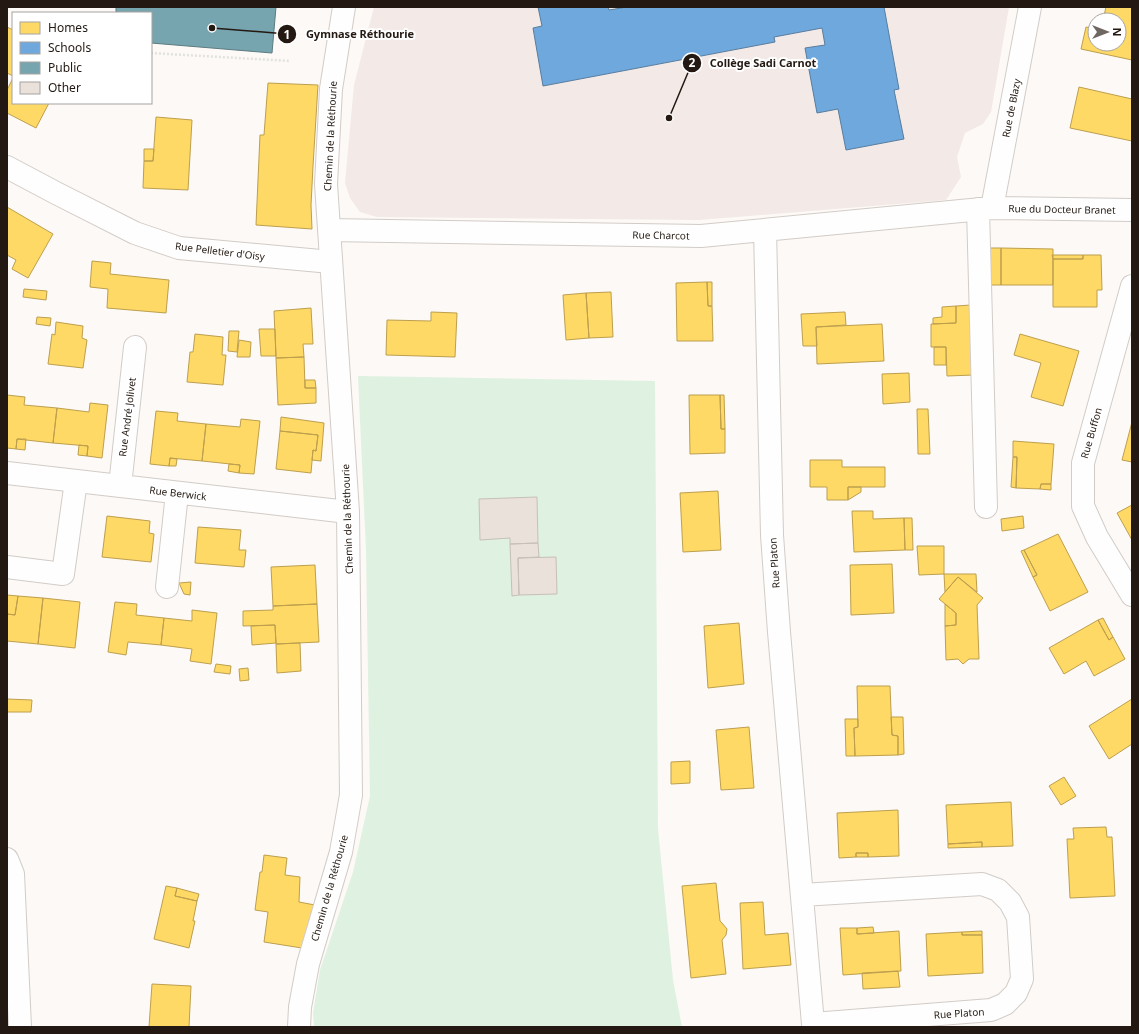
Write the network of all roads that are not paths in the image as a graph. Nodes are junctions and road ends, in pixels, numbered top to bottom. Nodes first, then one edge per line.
1 (344, 7) edge
2 (1030, 7) edge
3 (7, 167) edge
4 (985, 209) junction
5 (1132, 210) edge
6 (329, 230) junction
7 (766, 230) junction
8 (331, 262) junction
9 (1132, 286) edge
10 (135, 348) dead end
11 (7, 474) edge
12 (76, 481) junction
13 (120, 486) junction
14 (177, 493) junction
15 (986, 507) dead end
16 (348, 512) junction
17 (7, 567) edge
18 (166, 587) dead end
19 (1132, 595) edge
20 (7, 859) edge
21 (802, 895) junction
22 (813, 1026) edge
23 (20, 1027) edge
24 (299, 1027) edge

1 - 6 street, Chemin de la Réthourie
2 - 4 street, Rue de Blazy
3 - 8 street, Rue Pelletier d'Oisy
4 - 5 street, Rue du Docteur Branet
4 - 7 street, Rue Charcot
4 - 15 street, Rue de Blazy
6 - 7 street, Rue Charcot
6 - 8 street, Chemin de la Réthourie
7 - 21 street, Rue Platon
8 - 16 street, Chemin de la Réthourie
9 - 19 street, Rue Buffon
10 - 13 street, Rue André Jolivet
11 - 12 street, Rue Berwick
12 - 13 street, Rue Berwick
12 - 17 street
13 - 14 street, Rue Berwick
14 - 16 street, Rue Berwick
14 - 18 street
16 - 24 street, Chemin de la Réthourie
20 - 23 street
21 - 22 street, Rue Platon
21 - 22 street, Rue Platon

